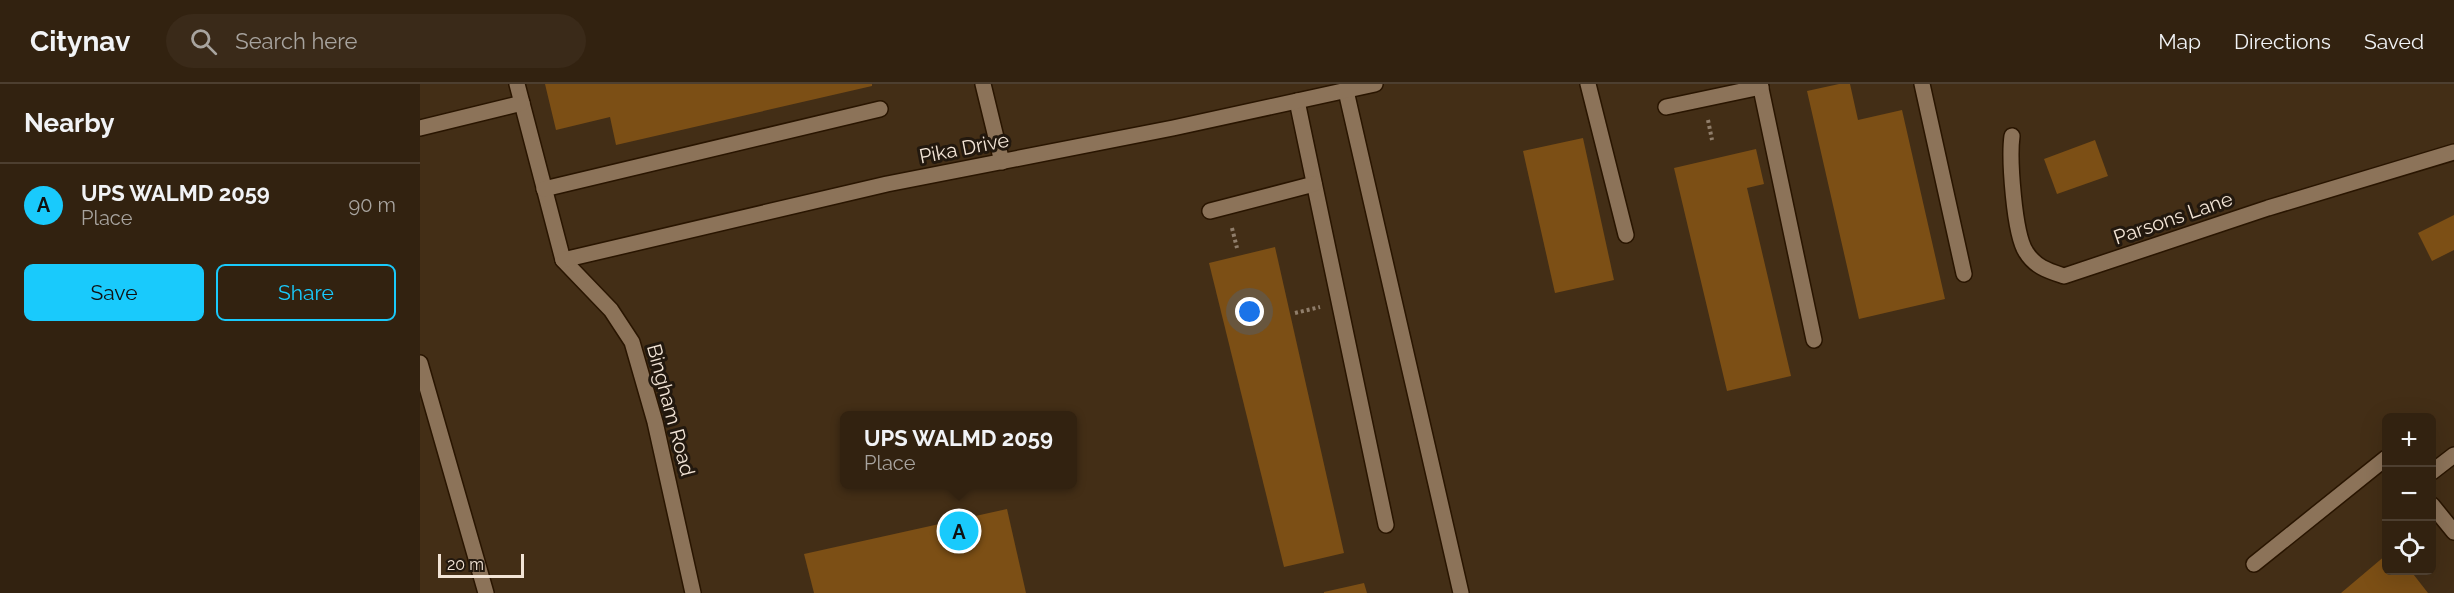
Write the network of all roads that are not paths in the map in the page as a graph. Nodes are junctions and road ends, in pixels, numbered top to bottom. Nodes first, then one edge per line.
1 (517, 84) edge
2 (983, 84) edge
3 (1375, 84) edge
4 (1588, 84) edge
5 (1922, 84) edge
6 (1761, 85) edge
7 (1346, 91) junction
8 (1297, 101) junction
9 (522, 103) junction
10 (1666, 107) dead end
11 (880, 108) dead end
12 (420, 128) edge
13 (2012, 136) dead end
14 (2454, 152) edge
15 (1002, 162) junction
16 (1314, 184) junction
17 (544, 189) junction
18 (1210, 211) dead end
19 (1626, 235) dead end
20 (563, 260) junction
21 (1964, 273) dead end
22 (1814, 340) dead end
23 (420, 363) edge
24 (2454, 455) edge
25 (2382, 461) edge
26 (2436, 469) edge
27 (2436, 511) edge
28 (1386, 525) dead end
29 (2454, 532) edge
30 (2254, 564) dead end
31 (486, 593) edge
32 (693, 593) edge
33 (1461, 593) edge

1 - 9 street
2 - 15 street
3 - 7 street, Pika Drive
4 - 19 street
5 - 21 street
6 - 10 street
6 - 22 street
7 - 8 street, Pika Drive
7 - 33 street
8 - 15 street, Pika Drive
8 - 16 street
9 - 12 street
9 - 17 street
11 - 17 street
13 - 14 street, Parsons Lane
15 - 20 street, Pika Drive
16 - 18 street
16 - 28 street
17 - 20 street
20 - 32 street, Bingham Road
23 - 31 street
24 - 26 street
25 - 30 street
27 - 29 street

